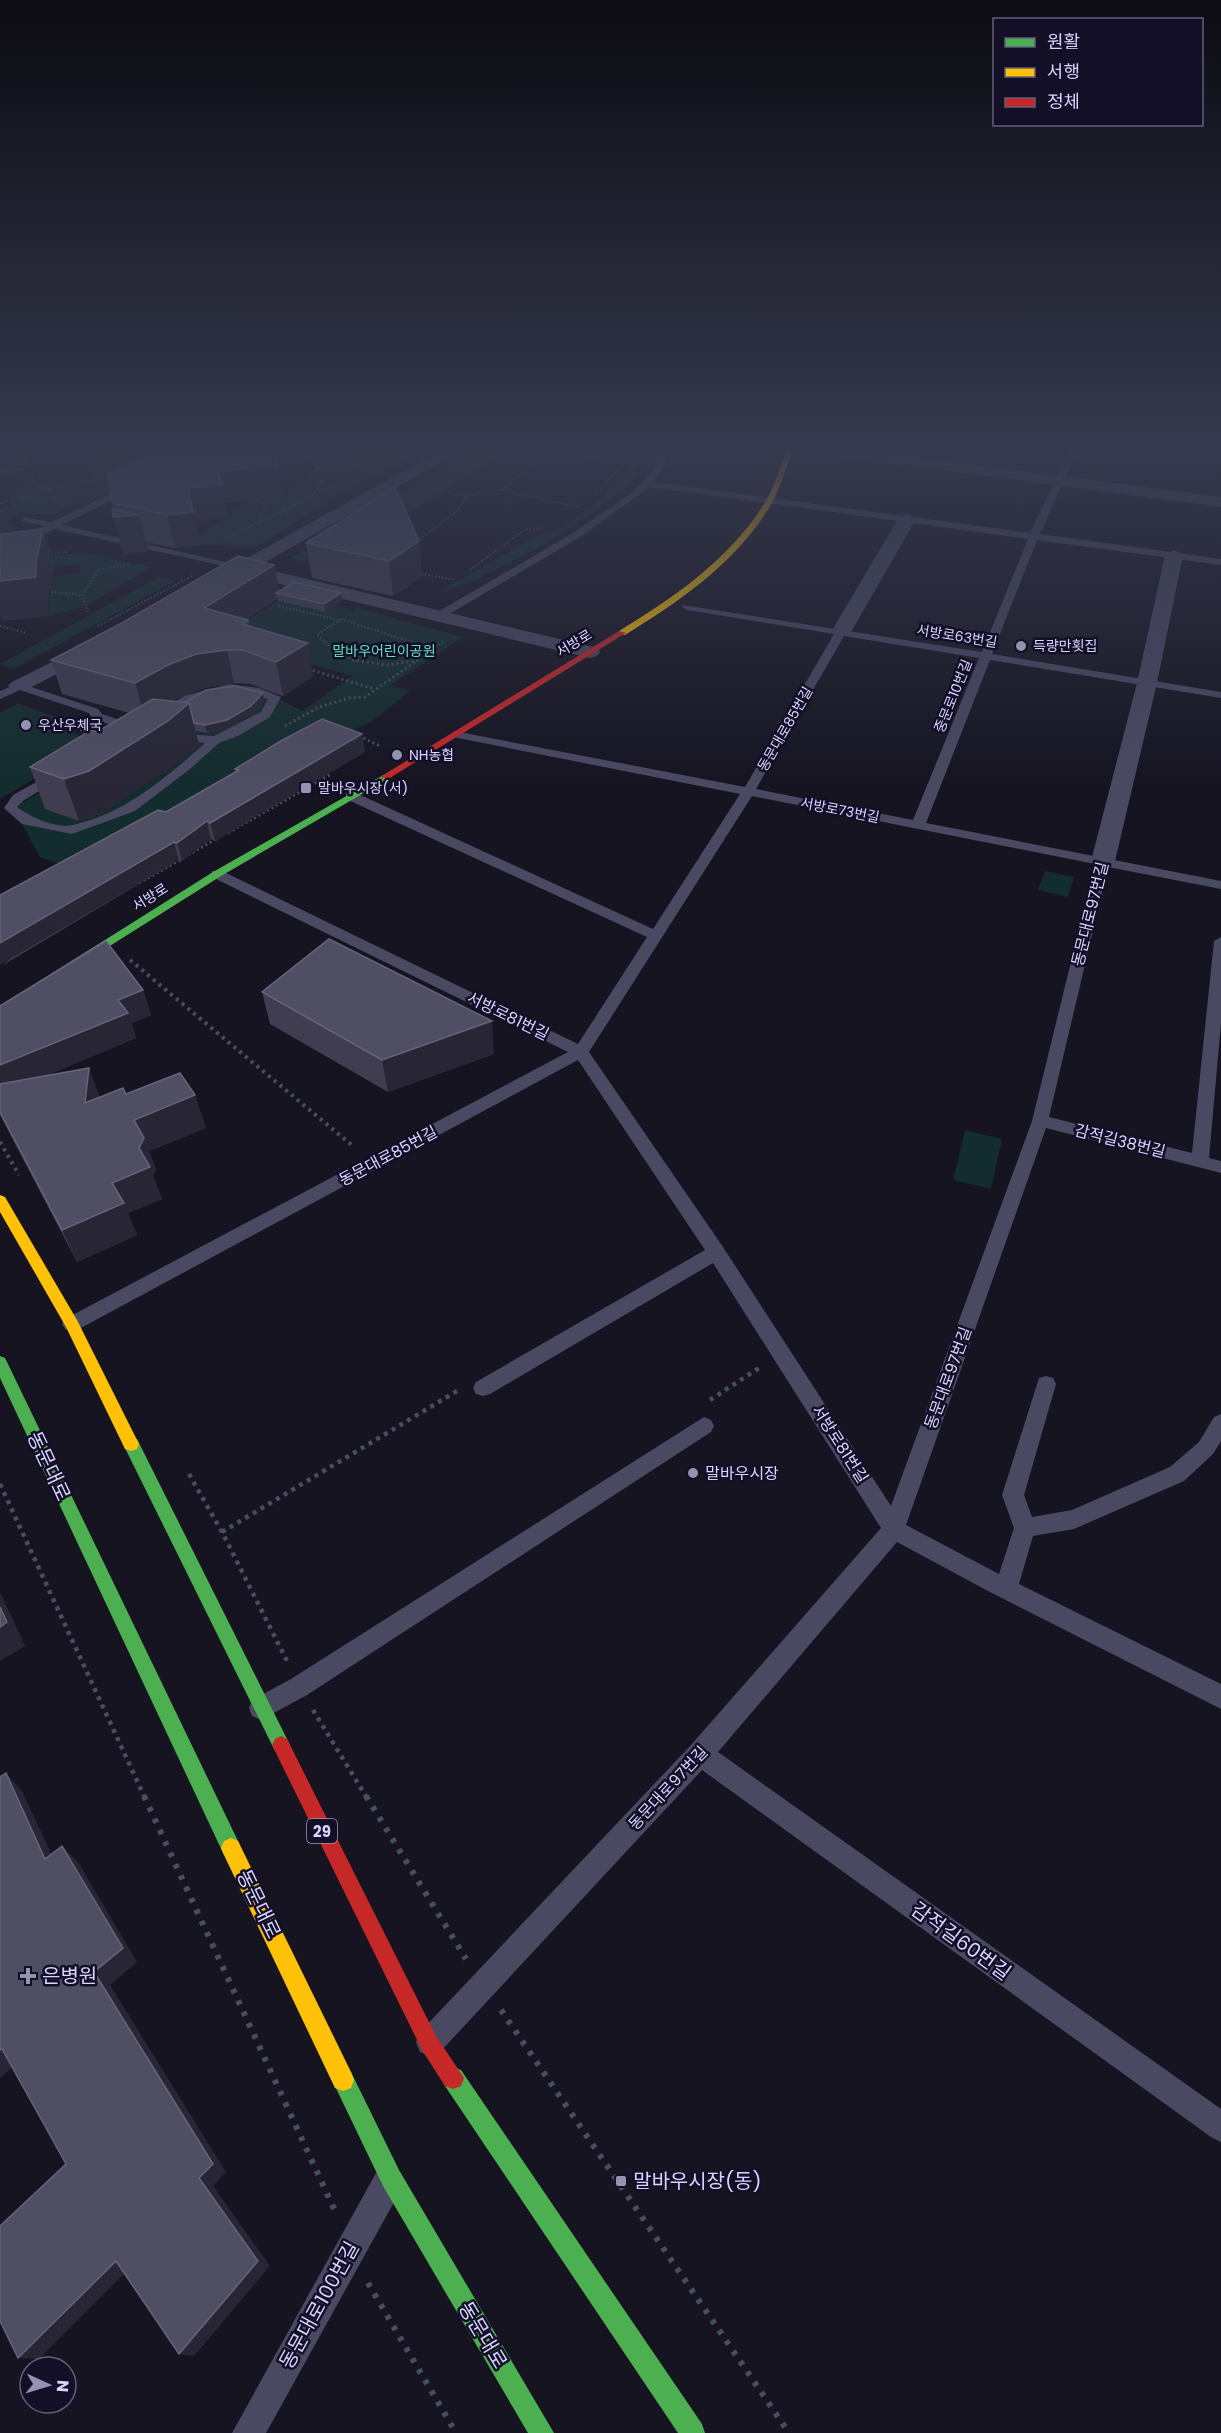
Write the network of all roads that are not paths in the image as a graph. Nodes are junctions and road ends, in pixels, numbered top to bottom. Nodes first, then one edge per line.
1 (198, 559) edge
2 (253, 559) edge
3 (534, 559) edge
4 (723, 559) edge
5 (884, 559) edge
6 (1025, 559) edge
7 (1173, 559) edge
8 (1198, 559) edge
9 (1221, 562) edge
10 (237, 567) junction
11 (201, 590) edge
12 (687, 607) dead end
13 (440, 615) junction
14 (842, 632) junction
15 (107, 640) edge
16 (590, 652) junction
17 (985, 655) junction
18 (1147, 683) junction
19 (19, 686) junction
20 (1221, 695) edge
21 (0, 696) edge
22 (0, 700) edge
23 (98, 717) junction
24 (84, 729) dead end
25 (143, 729) junction
26 (164, 733) edge
27 (458, 734) junction
28 (117, 737) edge
29 (214, 740) junction
30 (64, 770) edge
31 (748, 792) junction
32 (351, 796) junction
33 (918, 825) junction
34 (1103, 861) junction
35 (217, 874) junction
36 (1221, 885) edge
37 (654, 935) junction
38 (1221, 941) edge
39 (0, 1011) edge
40 (581, 1052) junction
41 (1040, 1121) junction
42 (1200, 1161) junction
43 (1221, 1167) edge
44 (0, 1200) edge
45 (716, 1252) junction
46 (72, 1324) junction
47 (2, 1374) edge
48 (1046, 1384) dead end
49 (475, 1386) road end
50 (1221, 1423) edge
51 (704, 1426) dead end
52 (1025, 1528) junction
53 (894, 1529) junction
54 (1006, 1589) junction
55 (1221, 1697) edge
56 (261, 1708) junction
57 (700, 1754) junction
58 (429, 2043) junction
59 (1221, 2127) edge
60 (391, 2178) junction
61 (248, 2433) edge
62 (542, 2433) edge
63 (693, 2433) edge

1 - 10 lane
2 - 10 street
3 - 13 lane
4 - 16 main road, 서방로
5 - 14 street, 동문대로85번길
6 - 17 lane, 중문로10번길
7 - 18 street, 동문대로97번길
8 - 9 lane
10 - 11 street
10 - 13 street
12 - 14 lane, 서방로63번길
13 - 16 street
14 - 17 lane, 서방로63번길
14 - 31 lane, 동문대로85번길
15 - 19 street
16 - 27 main road, 서방로
17 - 18 lane, 서방로63번길
17 - 33 lane, 중문로10번길
18 - 20 lane, 서방로63번길
18 - 34 street, 동문대로97번길
19 - 21 lane
19 - 22 lane
19 - 23 lane
23 - 24 lane
23 - 25 lane
25 - 28 lane
25 - 29 lane
26 - 29 lane
27 - 31 lane, 서방로73번길
27 - 32 main road, 서방로
29 - 30 lane
31 - 33 lane, 서방로73번길
31 - 37 lane, 동문대로85번길
32 - 35 main road, 서방로
32 - 37 lane
33 - 34 lane, 서방로73번길
34 - 36 lane, 서방로73번길
34 - 41 lane, 동문대로97번길
35 - 39 main road, 서방로
35 - 40 lane, 서방로81번길
37 - 40 lane, 동문대로85번길
38 - 42 lane
40 - 45 lane, 서방로81번길
40 - 46 lane, 동문대로85번길
41 - 42 lane, 감적길38번길
41 - 53 lane, 동문대로97번길
42 - 43 lane, 감적길38번길
44 - 46 main road, 29
45 - 49 lane
45 - 53 lane, 서방로81번길
46 - 56 main road, 29
47 - 60 main road, 동문대로
48 - 52 lane
50 - 52 lane
51 - 56 lane
52 - 54 lane
53 - 54 lane, 서방로81번길
53 - 57 lane, 동문대로97번길
54 - 55 lane, 서방로81번길
56 - 58 main road, 29
57 - 58 lane, 동문대로97번길
57 - 59 lane, 감적길60번길
58 - 63 main road, 29
60 - 61 lane, 동문대로100번길
60 - 62 main road, 동문대로

